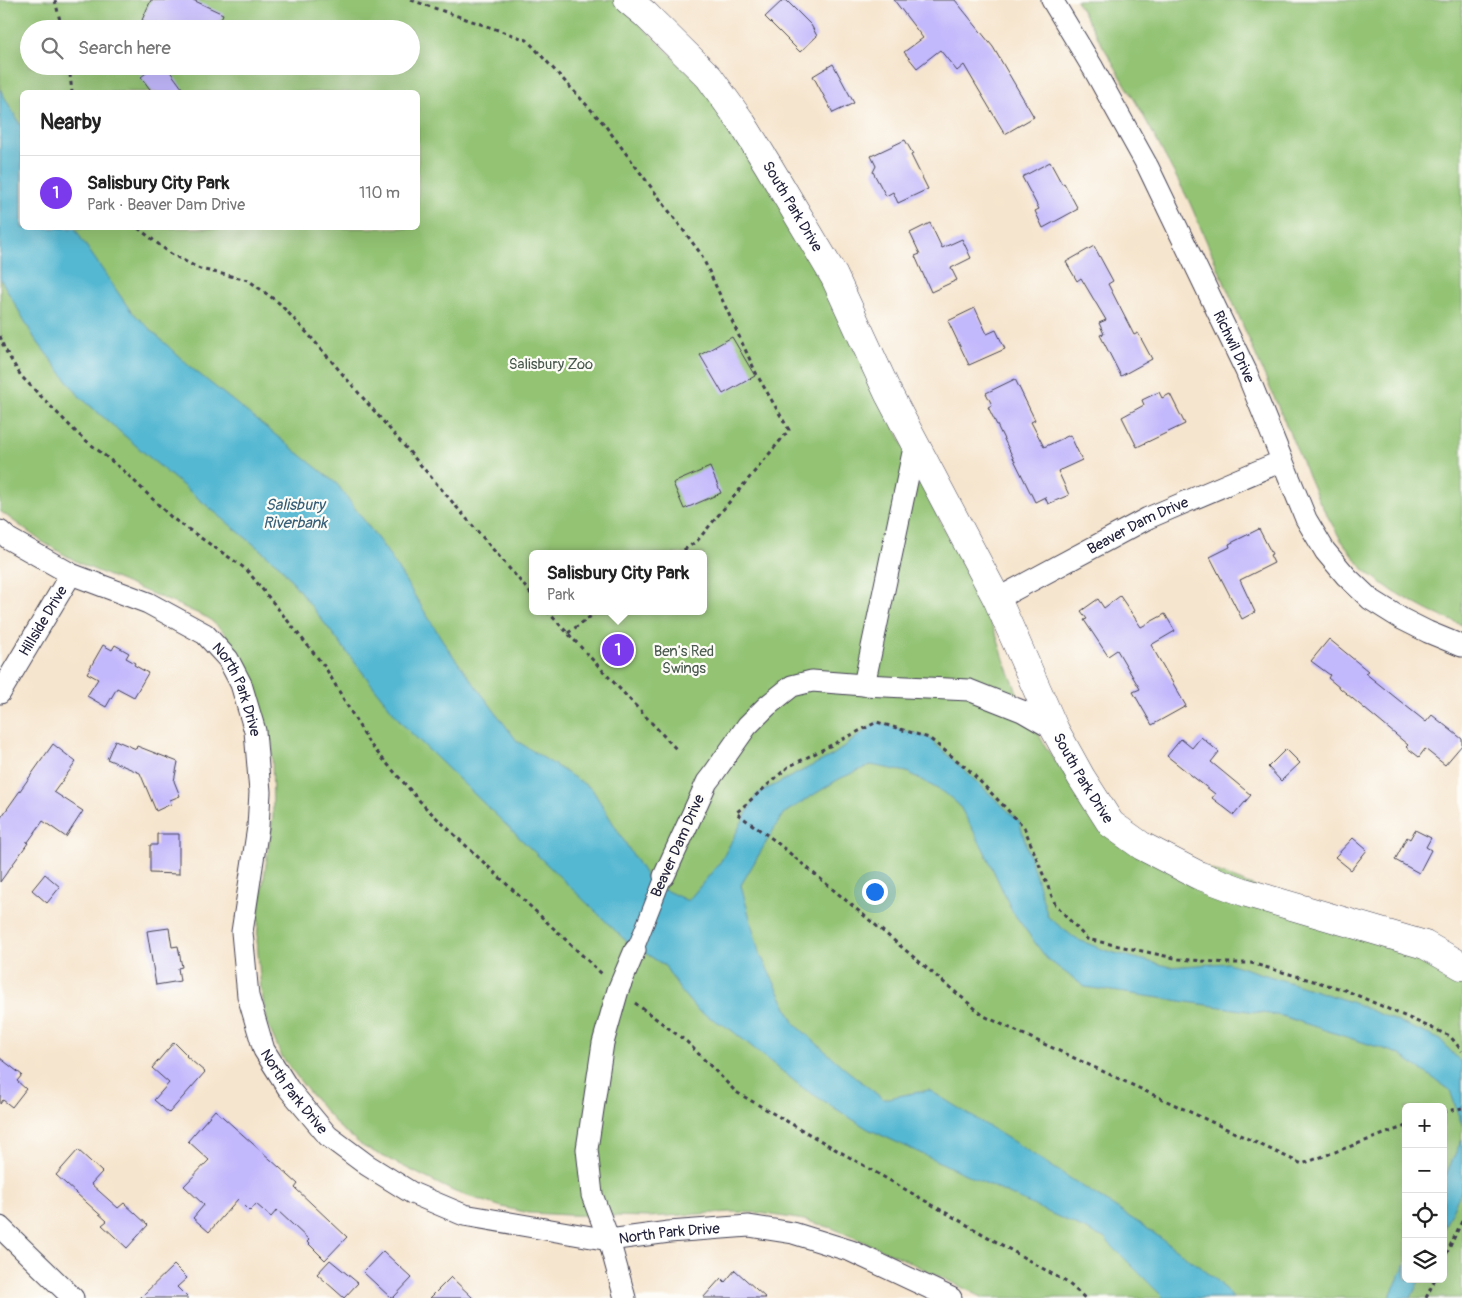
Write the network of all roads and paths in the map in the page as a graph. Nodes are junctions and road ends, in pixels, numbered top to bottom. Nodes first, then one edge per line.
1 (56, 0) edge
2 (411, 0) edge
3 (628, 0) edge
4 (1052, 0) edge
5 (60, 20) edge
6 (70, 75) edge
7 (72, 90) edge
8 (141, 230) edge
9 (0, 336) edge
10 (915, 443) junction
11 (1282, 461) junction
12 (0, 530) edge
13 (684, 550) edge
14 (71, 574) junction
15 (529, 591) edge
16 (997, 599) junction
17 (551, 615) edge
18 (593, 615) edge
19 (568, 633) junction
20 (1462, 646) edge
21 (864, 685) junction
22 (0, 693) edge
23 (1055, 730) junction
24 (677, 750) dead end
25 (664, 876) joint
26 (634, 950) joint
27 (1462, 966) edge
28 (618, 990) junction
29 (1462, 1051) edge
30 (1462, 1108) edge
31 (1447, 1110) edge
32 (1402, 1127) edge
33 (1462, 1222) edge
34 (0, 1227) edge
35 (609, 1240) junction
36 (1447, 1253) edge
37 (1432, 1283) edge
38 (73, 1298) edge
39 (626, 1298) edge
40 (951, 1298) edge
41 (1085, 1298) edge
42 (1426, 1298) edge

1 - 5 path
2 - 13 path
3 - 10 street, South Park Drive
4 - 11 street, Richwil Drive
6 - 7 path
8 - 15 path
9 - 28 path
10 - 16 street, South Park Drive
10 - 21 street
11 - 16 street, Beaver Dam Drive
11 - 20 street, Richwil Drive
12 - 14 street, North Park Drive
14 - 22 street, Hillside Drive
14 - 35 street, North Park Drive
16 - 23 street, South Park Drive
17 - 19 path
18 - 19 path
19 - 24 path
21 - 23 street, Beaver Dam Drive
21 - 25 street, Beaver Dam Drive
23 - 27 street, South Park Drive
25 - 26 street, Beaver Dam Drive
26 - 28 street, Beaver Dam Drive
28 - 35 street, Beaver Dam Drive
28 - 41 path
29 - 32 path
30 - 31 path
33 - 36 path
34 - 38 street
35 - 39 street, Beaver Dam Drive
35 - 40 street, North Park Drive
37 - 42 path

